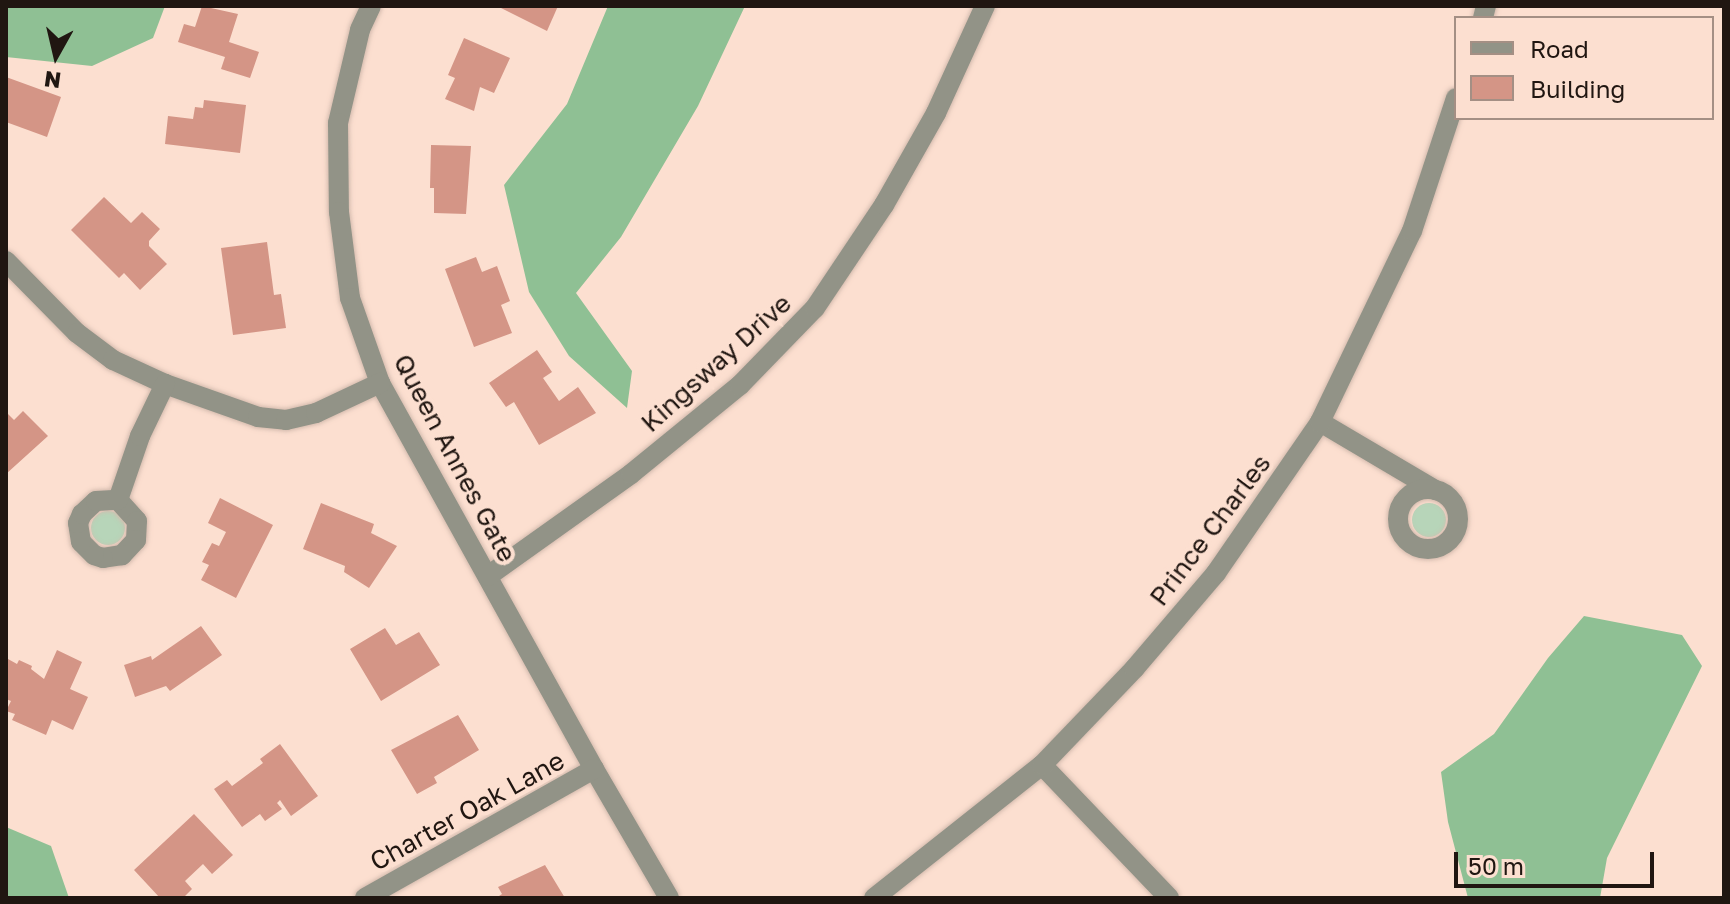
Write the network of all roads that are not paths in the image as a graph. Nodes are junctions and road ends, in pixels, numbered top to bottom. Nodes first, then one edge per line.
1 (371, 6) edge
2 (985, 6) edge
3 (1454, 104) edge
4 (6, 261) edge
5 (380, 383) junction
6 (165, 384) junction
7 (1320, 422) junction
8 (1435, 490) dead end
9 (118, 500) dead end
10 (488, 576) junction
11 (1042, 765) junction
12 (594, 769) junction
13 (365, 898) edge
14 (669, 898) edge
15 (874, 898) edge
16 (1169, 898) edge

1 - 5 street, Queen Annes Gate
2 - 10 street, Kingsway Drive
3 - 7 street, Prince Charles
4 - 6 street
5 - 6 street
5 - 10 street, Queen Annes Gate
6 - 9 street
7 - 8 street
7 - 11 street, Prince Charles
10 - 12 street, Queen Annes Gate
11 - 15 street, Prince Charles
11 - 16 street
12 - 13 street, Charter Oak Lane
12 - 14 street, Queen Annes Gate

